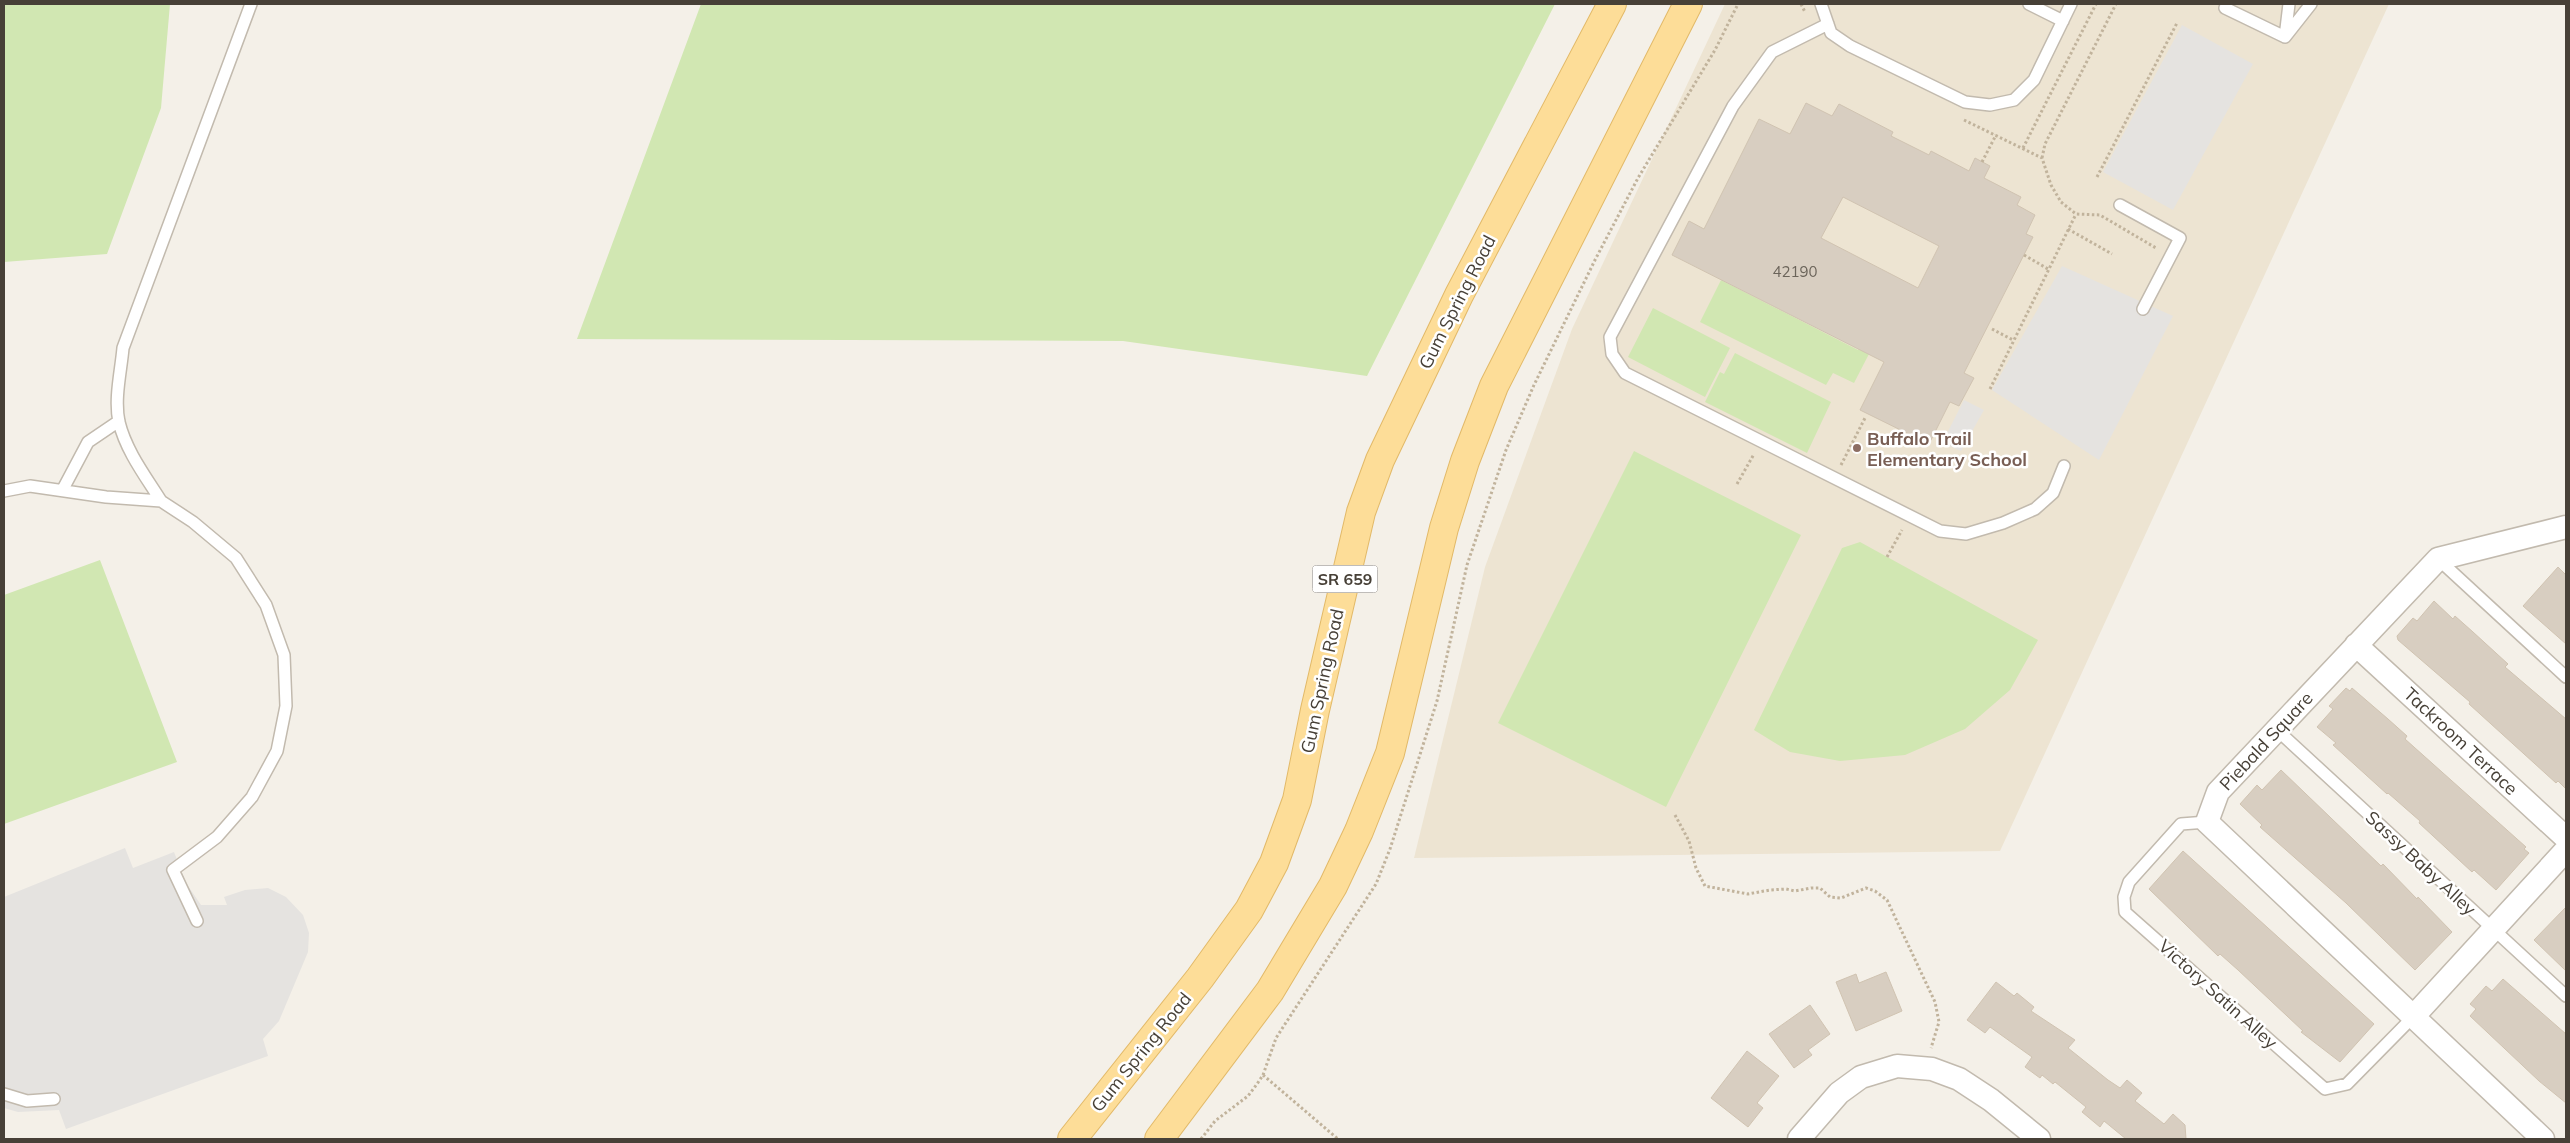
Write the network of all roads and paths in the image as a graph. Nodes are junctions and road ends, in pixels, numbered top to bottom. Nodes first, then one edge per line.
1 (252, 4) edge
2 (1612, 4) edge
3 (1688, 4) edge
4 (1738, 4) edge
5 (1821, 4) edge
6 (2029, 4) edge
7 (2071, 4) edge
8 (2096, 4) edge
9 (2116, 4) edge
10 (2289, 4) edge
11 (2311, 4) edge
12 (2225, 8) dead end
13 (2062, 21) junction
14 (2177, 23) dead end
15 (1828, 24) junction
16 (2285, 37) junction
17 (1996, 135) dead end
18 (2042, 158) junction
19 (1982, 162) dead end
20 (2097, 177) dead end
21 (2120, 205) dead end
22 (2076, 214) junction
23 (2068, 229) junction
24 (2157, 248) dead end
25 (2112, 254) dead end
26 (2024, 255) dead end
27 (2048, 269) junction
28 (2143, 309) dead end
29 (1992, 328) dead end
30 (2013, 340) junction
31 (1990, 389) dead end
32 (1865, 418) dead end
33 (119, 421) junction
34 (1760, 441) junction
35 (2064, 466) dead end
36 (1834, 479) junction
37 (1738, 484) dead end
38 (63, 489) junction
39 (4, 491) edge
40 (161, 502) junction
41 (1909, 516) junction
42 (2566, 527) edge
43 (1887, 557) dead end
44 (2438, 559) junction
45 (2356, 645) junction
46 (2566, 677) edge
47 (2276, 729) junction
48 (1675, 815) dead end
49 (2207, 822) junction
50 (2566, 838) edge
51 (2566, 850) edge
52 (197, 921) dead end
53 (2494, 929) junction
54 (2566, 996) edge
55 (2413, 1016) junction
56 (1925, 1068) junction
57 (1263, 1075) junction
58 (4, 1094) edge
59 (54, 1099) dead end
60 (1072, 1139) edge
61 (1159, 1139) edge
62 (1201, 1139) edge
63 (1338, 1139) edge
64 (1799, 1139) edge
65 (2039, 1139) edge
66 (2543, 1139) edge

1 - 33 lane
2 - 60 main road, Gum Spring Road / SR 659
3 - 61 main road
4 - 57 path
5 - 15 lane
6 - 13 lane
7 - 13 lane
8 - 18 path
9 - 18 path
10 - 16 lane
11 - 16 lane
12 - 16 lane
13 - 15 lane
14 - 20 path
15 - 34 lane
17 - 19 path
18 - 22 path
21 - 28 lane
22 - 23 path
22 - 24 path
23 - 25 path
23 - 27 path
26 - 27 path
27 - 30 path
29 - 30 path
30 - 31 path
32 - 36 path
33 - 38 lane
33 - 40 lane
34 - 36 lane
34 - 37 path
35 - 41 lane
36 - 41 lane
38 - 39 lane
38 - 40 lane
40 - 52 lane
41 - 43 path
42 - 44 street
44 - 45 street, Piebald Square
44 - 46 lane
45 - 47 street, Piebald Square
45 - 50 street, Tackroom Terrace
47 - 49 street, Piebald Square
47 - 53 lane, Sassy Baby Alley
48 - 56 path
49 - 55 street
49 - 55 lane, Victory Satin Alley
51 - 53 street
53 - 54 lane, Sassy Baby Alley
53 - 55 street
55 - 66 street
56 - 64 street
56 - 65 street
57 - 62 path
57 - 63 path
58 - 59 lane

